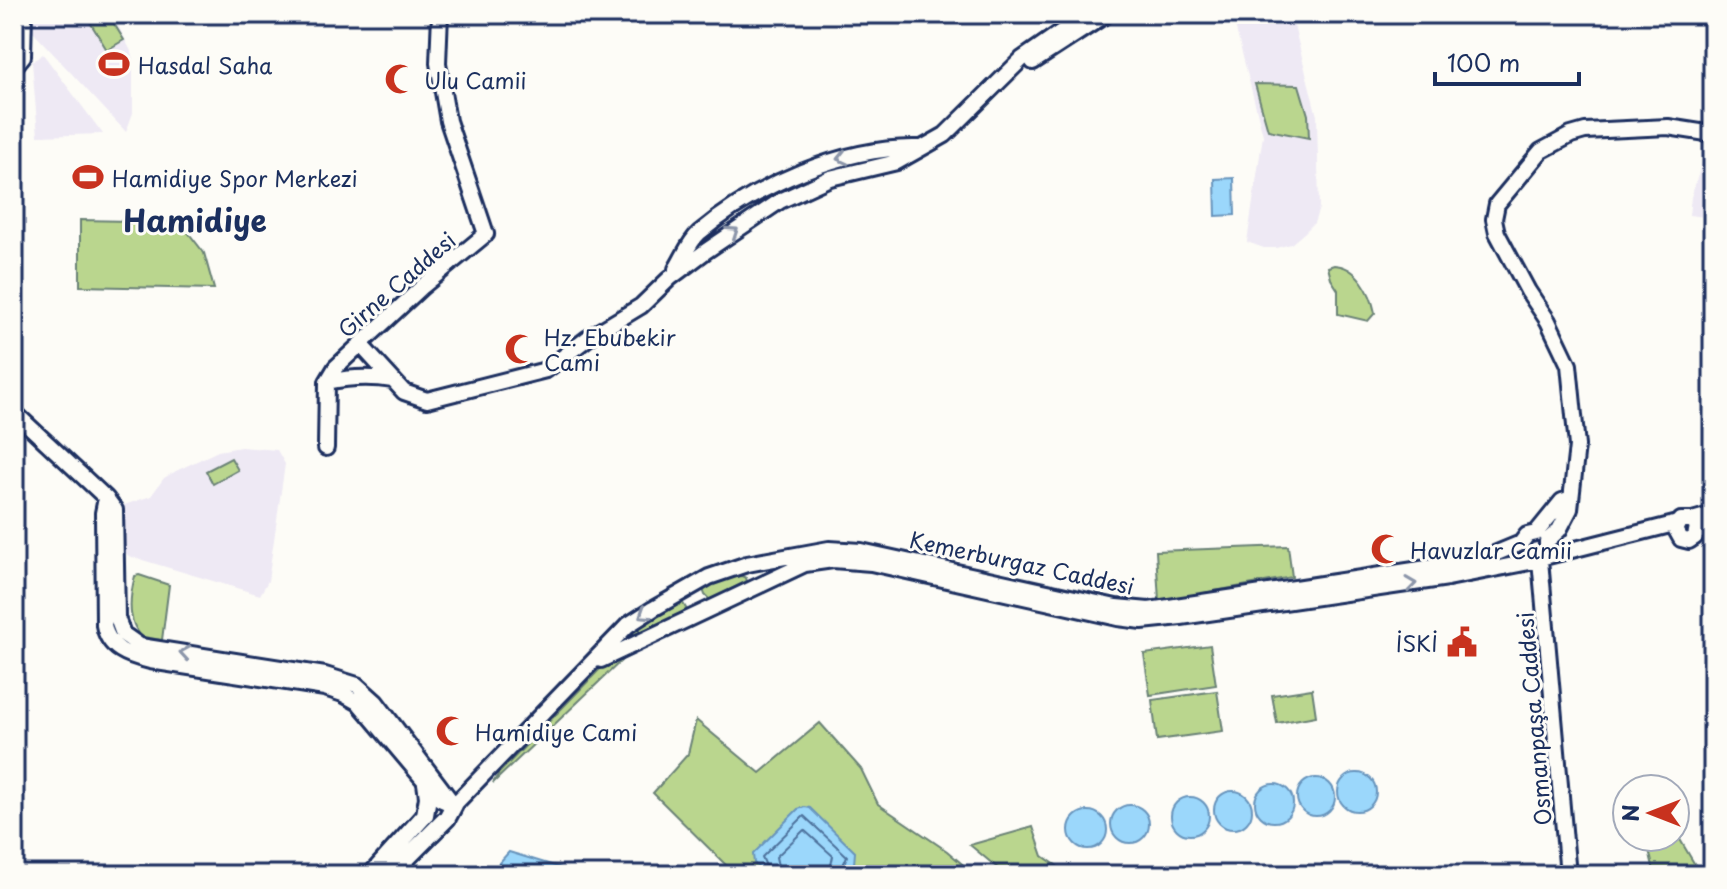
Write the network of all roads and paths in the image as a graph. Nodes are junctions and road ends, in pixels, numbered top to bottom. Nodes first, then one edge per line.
1 (24, 14) edge
2 (440, 14) edge
3 (1087, 14) edge
4 (1107, 14) edge
5 (14, 67) edge
6 (1011, 72) junction
7 (1710, 131) edge
8 (360, 344) junction
9 (393, 380) junction
10 (327, 382) junction
11 (14, 412) edge
12 (326, 448) dead end
13 (106, 498) junction
14 (1713, 514) edge
15 (1713, 524) edge
16 (1686, 528) junction
17 (1541, 550) junction
18 (747, 564) junction
19 (756, 586) junction
20 (686, 589) junction
21 (707, 608) junction
22 (590, 665) junction
23 (426, 783) junction
24 (454, 805) junction
25 (402, 843) junction
26 (371, 875) edge
27 (390, 875) edge
28 (1568, 875) edge

1 - 5 main road
2 - 8 main road, Girne Caddesi
3 - 6 main road
4 - 6 main road
6 - 9 main road
7 - 17 main road
8 - 9 main road
8 - 10 main road, Girne Caddesi
9 - 10 main road
10 - 12 main road
11 - 13 main road
13 - 23 main road
24 -> 13 main road
14 - 16 main road
15 - 16 main road
16 - 17 main road, Kemerburgaz Caddesi
17 - 18 main road, Kemerburgaz Caddesi
19 -> 17 main road, Kemerburgaz Caddesi
17 - 28 main road, Osmanpaşa Caddesi
18 - 19 main road
18 - 20 main road, Kemerburgaz Caddesi
19 - 21 main road, Kemerburgaz Caddesi
20 - 21 main road
20 -> 22 main road, Kemerburgaz Caddesi
21 - 22 main road, Kemerburgaz Caddesi
22 - 24 main road, Kemerburgaz Caddesi
23 - 24 main road
23 - 25 main road
24 - 25 main road
24 - 27 main road
25 - 26 main road

